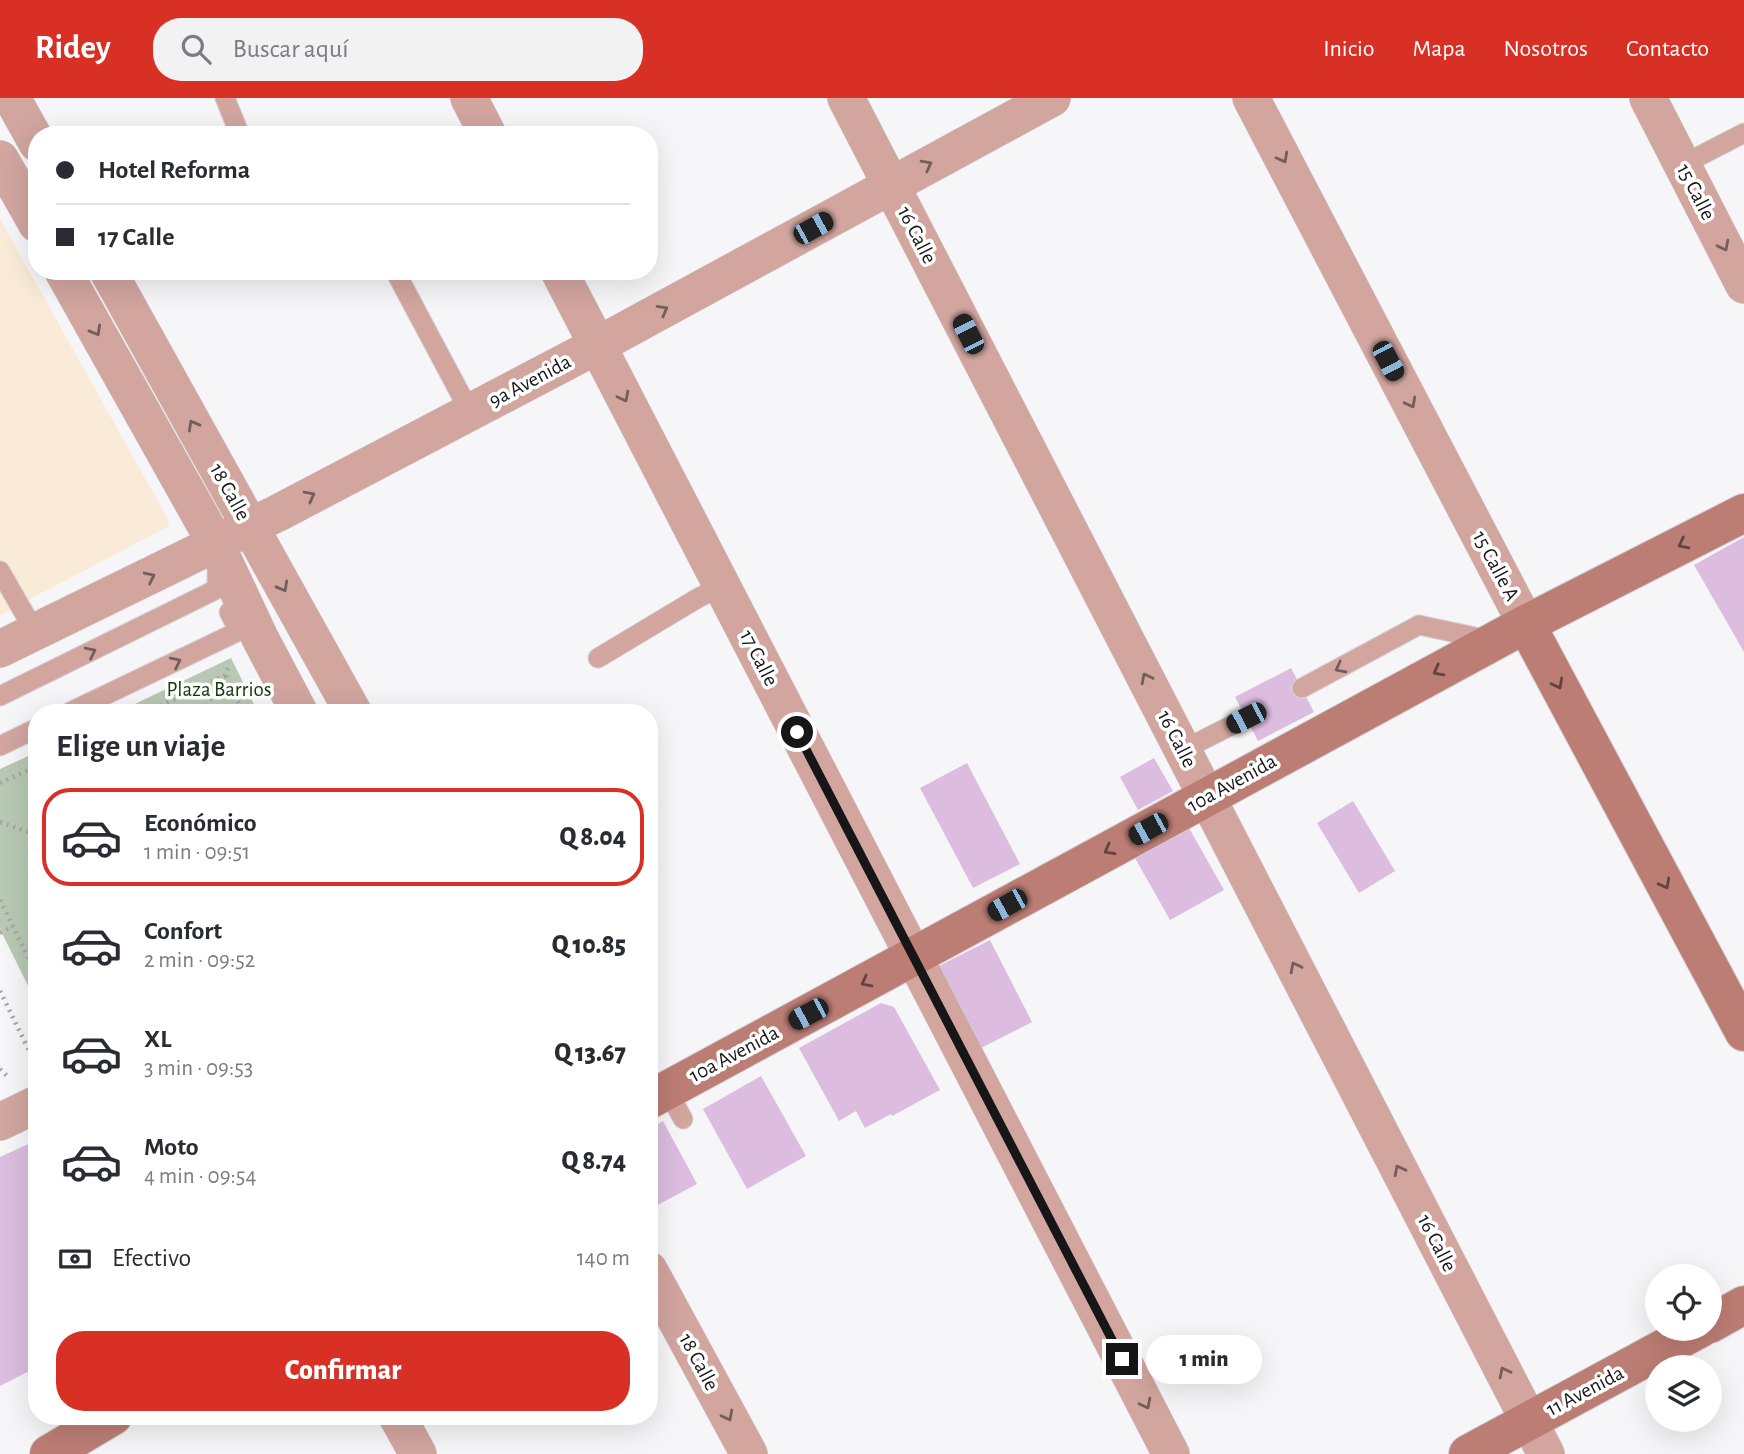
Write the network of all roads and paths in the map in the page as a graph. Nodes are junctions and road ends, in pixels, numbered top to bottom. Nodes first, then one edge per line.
1 (12, 98) edge
2 (225, 98) edge
3 (469, 98) edge
4 (846, 98) edge
5 (1052, 98) edge
6 (1251, 98) edge
7 (1648, 98) edge
8 (236, 126) edge
9 (483, 126) edge
10 (28, 127) edge
11 (1744, 134) edge
12 (0, 159) edge
13 (1682, 165) junction
14 (891, 184) junction
15 (28, 209) edge
16 (68, 280) edge
17 (113, 280) edge
18 (400, 280) edge
19 (564, 280) edge
20 (1744, 285) edge
21 (597, 345) junction
22 (470, 412) junction
23 (1744, 513) edge
24 (250, 527) junction
25 (216, 544) junction
26 (0, 571) edge
27 (722, 586) junction
28 (217, 589) junction
29 (1526, 624) junction
30 (35, 632) junction
31 (1493, 641) junction
32 (0, 649) edge
33 (598, 657) dead end
34 (225, 675) junction
35 (1301, 688) dead end
36 (0, 696) edge
37 (87, 704) edge
38 (165, 704) edge
39 (207, 704) edge
40 (239, 704) edge
41 (295, 704) edge
42 (349, 704) edge
43 (1246, 718) dead end
44 (28, 732) edge
45 (0, 746) edge
46 (1183, 751) junction
47 (28, 770) edge
48 (0, 783) edge
49 (1207, 796) junction
50 (0, 822) edge
51 (28, 832) edge
52 (0, 900) edge
53 (13, 926) junction
54 (0, 933) edge
55 (914, 956) junction
56 (28, 957) edge
57 (0, 991) edge
58 (1744, 1032) edge
59 (28, 1049) edge
60 (666, 1103) edge
61 (28, 1108) edge
62 (0, 1122) edge
63 (658, 1287) edge
64 (1744, 1305) edge
65 (1722, 1317) edge
66 (1682, 1341) edge
67 (98, 1425) edge
68 (402, 1425) edge
69 (1538, 1438) edge
70 (49, 1454) edge
71 (418, 1454) edge
72 (749, 1454) edge
73 (1171, 1454) edge
74 (1468, 1454) edge

1 - 10 street
2 - 8 lane
3 - 9 street
4 - 14 street, 16 Calle
14 -> 5 street, 9a Avenida
6 -> 29 street, 15 Calle A
7 - 13 street, 15 Calle
11 - 13 lane
12 - 15 street
13 -> 20 street, 15 Calle
21 -> 14 street, 9a Avenida
46 -> 14 street, 16 Calle
16 -> 25 street, 18 Calle
24 -> 17 street, 18 Calle
18 - 22 lane
19 - 21 street, 17 Calle
21 - 22 street, 9a Avenida
21 -> 27 street, 17 Calle
24 -> 22 street, 9a Avenida
23 -> 29 main road, 10a Avenida
24 - 25 street, 9a Avenida
24 -> 42 street, 18 Calle
25 - 28 lane
30 -> 25 street, 9a Avenida
25 - 41 street, 18 Calle
26 - 30 lane
27 - 33 lane
27 - 55 street, 17 Calle
36 -> 28 lane
37 -> 28 lane
29 - 31 main road, 10a Avenida
29 -> 58 main road, 15 Calle A
30 - 32 street, 9a Avenida
31 -> 35 lane
31 -> 49 main road, 10a Avenida
34 - 38 path
34 - 39 path
34 - 40 path
43 - 46 lane
44 - 45 lane
46 - 49 street, 16 Calle
47 - 48 path
49 -> 55 main road, 10a Avenida
69 -> 49 street, 16 Calle
50 - 51 path
52 - 53 path
53 - 54 path
53 - 56 path
55 -> 60 main road, 10a Avenida
55 -> 73 street, 17 Calle
57 - 59 path
61 - 62 street
63 -> 72 street, 18 Calle
64 - 65 main road
66 - 69 main road, 11 Avenida
67 - 70 main road
68 - 71 street
69 - 74 main road, 11 Avenida

